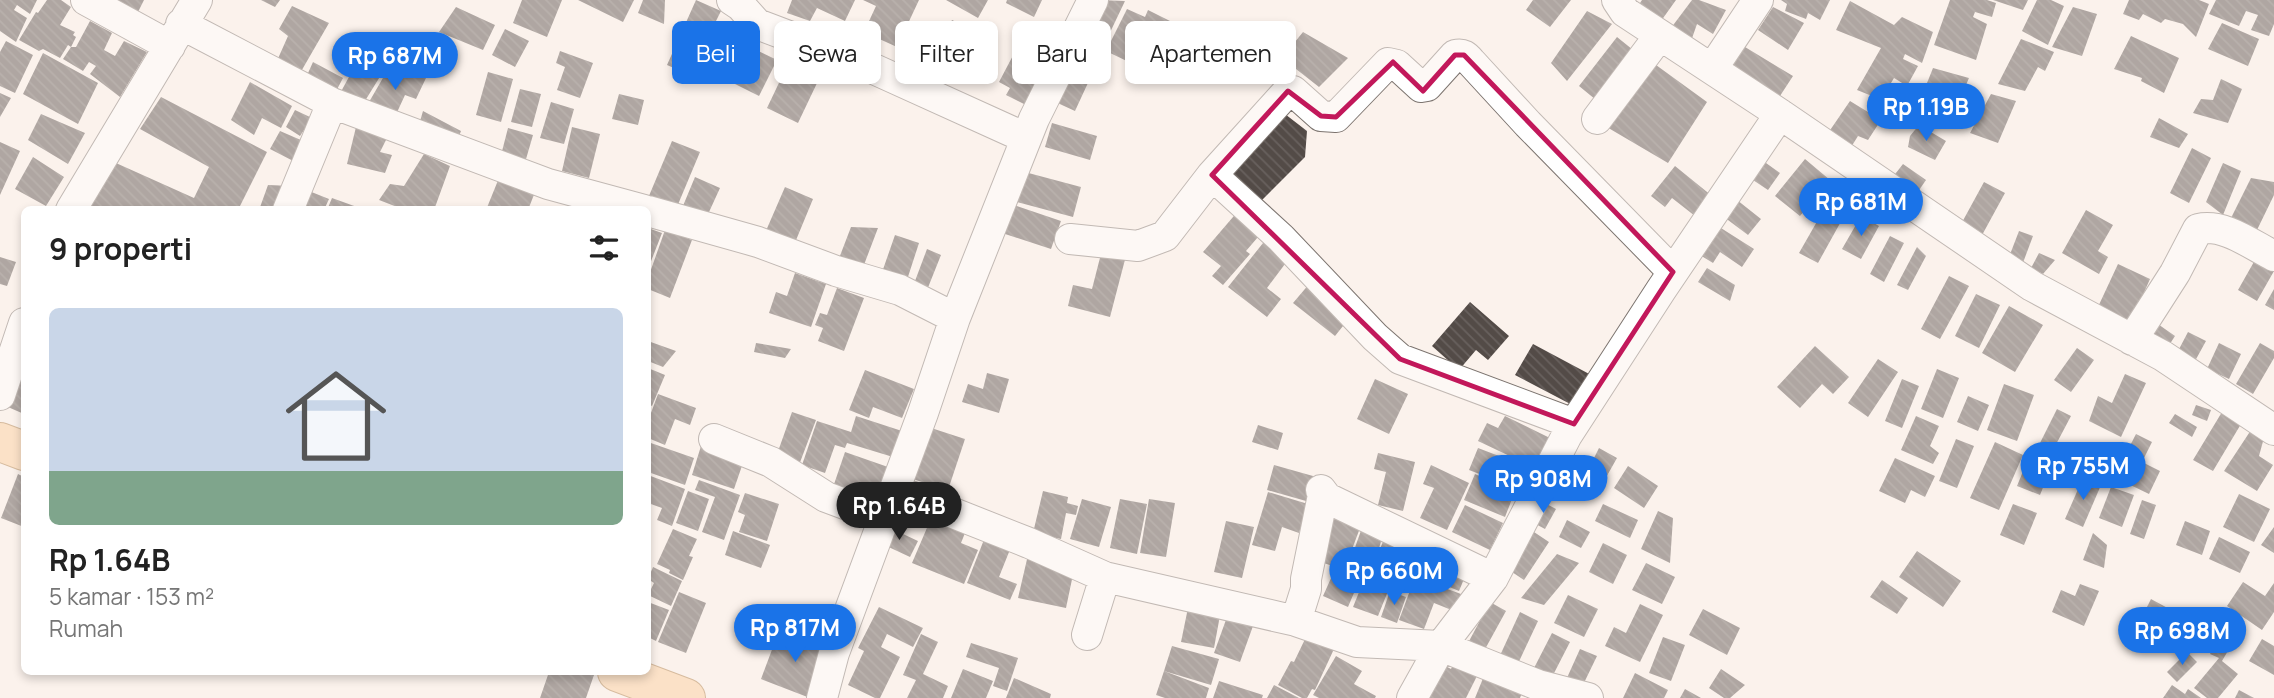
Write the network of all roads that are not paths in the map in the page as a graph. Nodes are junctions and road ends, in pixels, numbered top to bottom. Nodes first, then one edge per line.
1 (86, 0) edge
2 (732, 0) edge
3 (1093, 0) edge
4 (1616, 0) edge
5 (1758, 0) edge
6 (183, 24) edge
7 (1660, 35) junction
8 (1712, 69) junction
9 (332, 103) junction
10 (1780, 114) junction
11 (1597, 119) dead end
12 (1026, 138) junction
13 (1212, 175) junction
14 (74, 206) edge
15 (290, 206) edge
16 (631, 206) edge
17 (651, 211) edge
18 (1070, 239) dead end
19 (2274, 256) edge
20 (1673, 272) junction
21 (954, 318) junction
22 (21, 332) edge
23 (2132, 340) junction
24 (0, 394) edge
25 (1574, 424) junction
26 (2274, 430) edge
27 (714, 439) dead end
28 (0, 442) edge
29 (21, 450) edge
30 (895, 490) junction
31 (885, 519) junction
32 (1105, 577) junction
33 (1493, 578) junction
34 (1296, 621) junction
35 (1087, 635) dead end
36 (1441, 646) junction
37 (625, 675) edge
38 (686, 698) edge
39 (822, 698) edge
40 (1412, 698) edge
41 (1588, 698) edge

1 - 6 street
2 - 12 street
3 - 12 street
4 - 7 street
5 - 8 street
6 - 9 street
6 - 14 street
7 - 8 street
7 - 11 street
8 - 10 street
9 - 15 street
9 - 16 street
10 - 20 street
10 - 23 street
12 - 21 street
13 - 18 street
13 - 20 street
13 - 25 street
17 - 21 street
19 - 23 street
20 - 25 street
21 - 30 street
22 - 24 street
23 - 26 street
25 - 33 street
27 - 31 street
28 - 29 main road
30 - 31 street
30 - 32 street
31 - 39 street
32 - 34 street
32 - 35 street
33 - 34 street
33 - 36 street
34 - 36 street
36 - 40 street
36 - 41 street
37 - 38 main road

